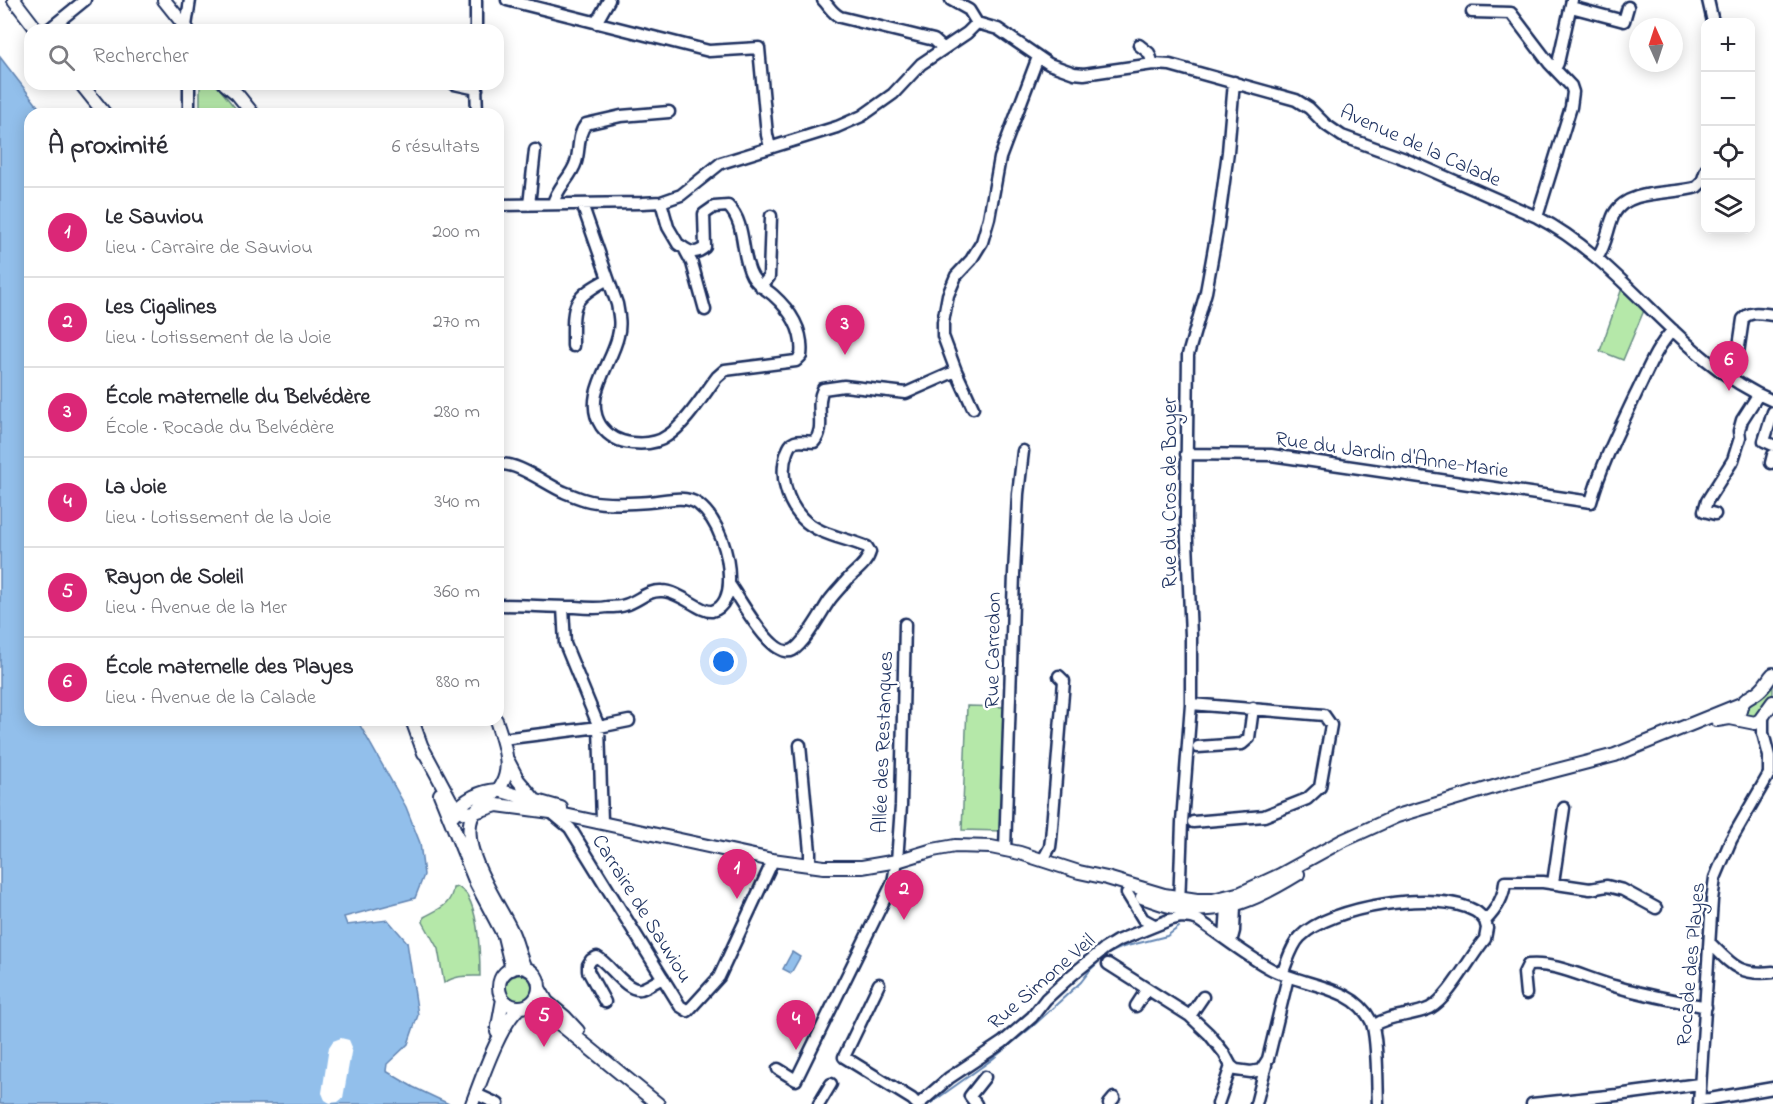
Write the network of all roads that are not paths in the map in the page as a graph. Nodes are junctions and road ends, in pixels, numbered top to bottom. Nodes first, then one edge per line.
1 (14, 0) edge
2 (85, 0) edge
3 (164, 0) edge
4 (476, 0) edge
5 (507, 0) edge
6 (609, 0) edge
7 (823, 0) edge
8 (951, 0) edge
9 (1708, 0) edge
10 (190, 1) edge
11 (1572, 4) edge
12 (1628, 7) dead end
13 (1472, 12) dead end
14 (176, 14) junction
15 (1712, 18) edge
16 (596, 23) junction
17 (977, 23) junction
18 (33, 24) edge
19 (55, 24) edge
20 (184, 24) edge
21 (187, 24) edge
22 (476, 24) edge
23 (1139, 45) dead end
24 (943, 48) junction
25 (1038, 57) junction
26 (1153, 64) junction
27 (1555, 69) junction
28 (1234, 82) junction
29 (86, 90) edge
30 (191, 90) edge
31 (232, 90) edge
32 (476, 90) edge
33 (100, 108) edge
34 (189, 108) edge
35 (248, 108) edge
36 (477, 108) edge
37 (669, 112) dead end
38 (770, 147) junction
39 (534, 150) dead end
40 (1703, 180) edge
41 (661, 202) junction
42 (553, 204) junction
43 (582, 204) junction
44 (504, 205) edge
45 (529, 205) junction
46 (771, 216) dead end
47 (1537, 217) junction
48 (684, 248) junction
49 (1597, 258) junction
50 (608, 279) junction
51 (762, 287) junction
52 (705, 310) dead end
53 (1773, 315) edge
54 (1673, 330) junction
55 (573, 346) dead end
56 (1736, 367) dead end
57 (956, 371) junction
58 (1758, 395) junction
59 (1773, 401) edge
60 (973, 408) dead end
61 (1773, 412) edge
62 (1773, 445) edge
63 (1023, 451) dead end
64 (1186, 454) junction
65 (504, 464) edge
66 (1715, 514) dead end
67 (729, 584) junction
68 (504, 605) edge
69 (563, 607) junction
70 (905, 624) dead end
71 (1773, 674) edge
72 (1059, 676) dead end
73 (1773, 702) edge
74 (1191, 704) junction
75 (1741, 704) junction
76 (1253, 708) junction
77 (1763, 716) junction
78 (629, 721) dead end
79 (1747, 721) junction
80 (1695, 723) junction
81 (414, 726) edge
82 (498, 726) edge
83 (599, 727) junction
84 (1763, 733) junction
85 (502, 739) junction
86 (421, 745) junction
87 (800, 746) dead end
88 (1198, 747) dead end
89 (508, 762) junction
90 (498, 790) junction
91 (535, 800) junction
92 (1564, 808) dead end
93 (458, 809) junction
94 (475, 812) junction
95 (551, 812) junction
96 (580, 818) junction
97 (451, 821) junction
98 (602, 821) junction
99 (1193, 822) dead end
100 (617, 826) junction
101 (570, 828) junction
102 (1356, 835) junction
103 (1005, 850) junction
104 (772, 860) junction
105 (897, 861) junction
106 (1047, 862) junction
107 (810, 866) junction
108 (1079, 872) junction
109 (1553, 883) junction
110 (1127, 893) junction
111 (1241, 894) junction
112 (1213, 900) junction
113 (1179, 903) junction
114 (1231, 905) junction
115 (1656, 909) dead end
116 (1485, 921) junction
117 (1154, 925) junction
118 (1228, 940) junction
119 (1710, 943) junction
120 (1108, 964) dead end
121 (525, 968) junction
122 (512, 969) junction
123 (1773, 972) edge
124 (1285, 976) junction
125 (663, 978) junction
126 (879, 984) dead end
127 (539, 988) junction
128 (1147, 989) junction
129 (1526, 994) dead end
130 (1203, 997) dead end
131 (503, 999) junction
132 (605, 1002) dead end
133 (524, 1006) junction
134 (1136, 1006) dead end
135 (1706, 1007) junction
136 (1190, 1016) junction
137 (1373, 1026) junction
138 (1268, 1059) junction
139 (488, 1065) junction
140 (1231, 1066) junction
141 (778, 1069) dead end
142 (619, 1072) junction
143 (985, 1077) dead end
144 (831, 1084) dead end
145 (1699, 1084) junction
146 (1773, 1088) edge
147 (474, 1099) edge
148 (1618, 1100) edge
149 (1699, 1102) edge
150 (498, 1104) edge
151 (658, 1104) edge
152 (819, 1104) edge
153 (918, 1104) edge
154 (976, 1104) edge
155 (1218, 1104) edge
156 (1256, 1104) edge
157 (1378, 1104) edge
158 (1532, 1104) edge

1 - 18 main road
2 - 19 street
3 - 14 main road
4 - 22 street
5 - 16 street
6 - 16 street
7 - 24 street
8 - 17 street, Avenue de la Calade
9 - 15 street
10 - 14 street
10 - 21 street
11 - 12 street
11 - 27 street
13 - 27 street
14 - 20 main road
16 - 38 street
17 - 24 street
17 - 25 street, Avenue de la Calade
23 - 26 street
24 - 38 street
25 - 26 street, Avenue de la Calade
25 - 57 street
26 - 28 street, Avenue de la Calade
27 - 47 street
28 - 47 street, Avenue de la Calade
28 - 64 street, Rue du Cros de Boyer
29 - 33 main road
30 - 34 street
31 - 35 main road
32 - 36 street
37 - 42 street
38 - 41 street
39 - 45 street
40 - 49 street
41 - 43 street
41 - 48 street
42 - 43 street
42 - 45 street
43 - 50 street
44 - 45 street
46 - 51 street
47 - 49 street, Avenue de la Calade
48 - 51 street
48 - 52 street
49 - 54 street, Avenue de la Calade
50 - 51 street
50 - 55 street
53 - 56 street
54 - 58 street, Avenue de la Calade
54 - 64 street, Rue du Jardin d'Anne-Marie
57 - 60 street
57 - 67 street
58 - 59 street, Avenue de la Calade
58 - 66 street
61 - 62 street
63 - 103 street, Rue Carredon
64 - 74 street, Rue du Cros de Boyer
65 - 67 street
67 - 69 street
68 - 69 street
69 - 83 street
70 - 105 street, Allée des Restanques
71 - 75 main road
72 - 106 street
73 - 77 main road
74 - 76 street
74 - 113 street, Rue du Cros de Boyer
75 - 79 main road
75 - 80 main road
76 - 88 street
76 - 99 street
77 - 79 main road
77 - 84 street, Rocade des Playes
78 - 83 street
79 - 80 main road
79 - 84 street
80 - 102 main road
81 - 86 main road
82 - 85 main road
83 - 85 street
83 - 98 street
84 - 119 street, Rocade des Playes
85 - 89 main road
86 - 93 main road
86 - 97 main road
87 - 107 street
89 - 90 main road
89 - 91 main road
90 - 91 main road
90 - 93 main road
90 - 94 main road
91 - 98 main road
92 - 109 street
93 - 94 main road
93 - 97 main road
94 - 95 main road
94 - 121 main road
95 - 96 main road
95 - 101 street, Carraire de Sauviou
96 - 100 main road
96 - 101 street, Carraire de Sauviou
97 - 122 main road
98 - 100 main road
100 - 104 main road
101 - 125 street, Carraire de Sauviou
102 - 111 main road
102 - 114 main road
103 - 105 main road
103 - 106 main road
104 - 107 main road
104 - 125 street, Carraire de Sauviou
105 - 107 main road
105 - 141 street, Allée des Restanques
106 - 108 main road
108 - 110 main road
108 - 113 main road
109 - 115 street
109 - 116 street
110 - 113 main road
110 - 117 street
111 - 112 main road
111 - 114 street
112 - 113 main road
112 - 114 street
113 - 114 main road
114 - 118 street
116 - 124 street
116 - 137 street
117 - 118 street, Rue Simone Veil
117 - 153 street, Rue Simone Veil
118 - 124 street, Rue Simone Veil
119 - 123 street
119 - 135 street, Rocade des Playes
120 - 128 street
121 - 122 main road
121 - 127 main road
122 - 131 main road
124 - 137 street, Rue Simone Veil
124 - 138 street
125 - 132 street
126 - 153 street
127 - 133 main road
127 - 142 main road
128 - 134 street
128 - 136 street
129 - 135 street
130 - 136 street
131 - 133 main road
131 - 139 main road
133 - 139 main road
133 - 142 main road
135 - 145 street, Rocade des Playes
136 - 140 street
137 - 157 street
138 - 140 street
138 - 156 street
139 - 147 main road
140 - 155 street
142 - 151 main road
143 - 154 street
144 - 152 street
145 - 148 street
145 - 149 street, Rocade des Playes
146 - 149 street
147 - 150 street
148 - 158 street

